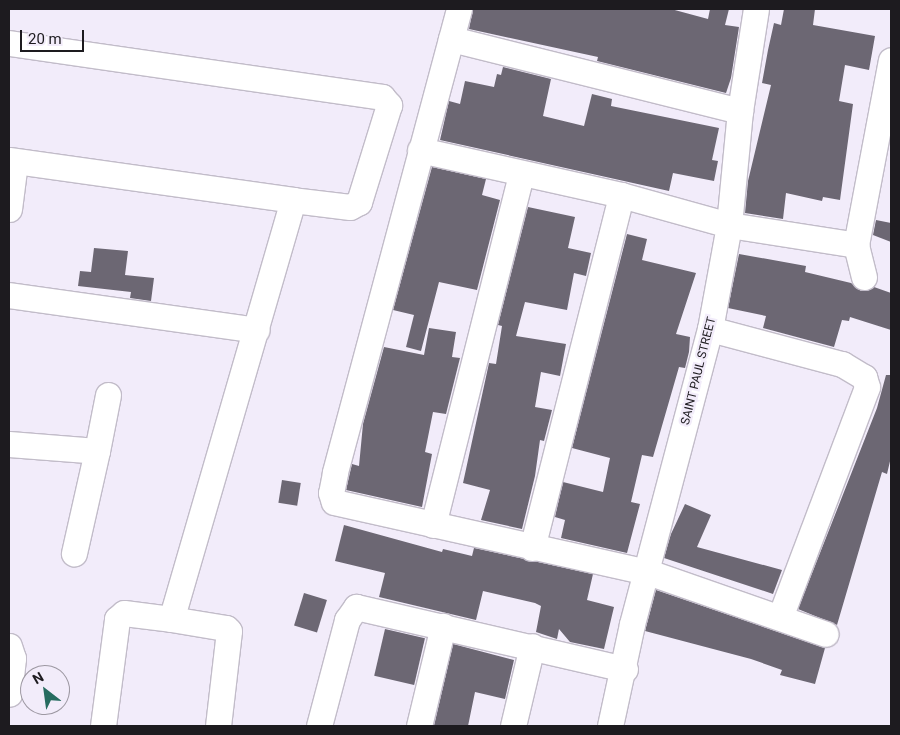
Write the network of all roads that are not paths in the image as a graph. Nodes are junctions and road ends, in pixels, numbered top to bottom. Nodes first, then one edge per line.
1 (459, 9) edge
2 (756, 9) edge
3 (451, 39) junction
4 (9, 43) edge
5 (891, 68) edge
6 (740, 111) junction
7 (420, 150) junction
8 (882, 159) edge
9 (12, 161) edge
10 (521, 175) junction
11 (621, 195) junction
12 (294, 200) junction
13 (9, 209) edge
14 (729, 225) junction
15 (856, 245) junction
16 (864, 277) dead end
17 (9, 295) edge
18 (710, 329) junction
19 (257, 330) junction
20 (108, 395) dead end
21 (9, 444) edge
22 (97, 451) junction
23 (433, 525) junction
24 (532, 548) junction
25 (74, 553) dead end
26 (648, 572) junction
27 (780, 617) junction
28 (171, 619) junction
29 (443, 626) junction
30 (826, 634) dead end
31 (532, 646) junction
32 (11, 652) edge
33 (625, 669) junction
34 (9, 694) edge
35 (103, 726) edge
36 (218, 726) edge
37 (319, 726) edge
38 (419, 726) edge
39 (513, 726) edge
40 (610, 726) edge

1 - 3 street
2 - 6 street, SAINT PAUL STREET
3 - 6 street
3 - 7 street
4 - 12 street
5 - 8 street
6 - 14 street, SAINT PAUL STREET
7 - 10 street
7 - 23 street
8 - 15 street
9 - 12 street
9 - 13 street
10 - 11 street
10 - 23 street
11 - 14 street
11 - 24 street
12 - 19 street
14 - 15 street
14 - 18 street, SAINT PAUL STREET
15 - 16 street
17 - 19 street
18 - 26 street, SAINT PAUL STREET
18 - 27 street
19 - 28 street
20 - 22 street
21 - 22 street
22 - 25 street
23 - 24 street
24 - 26 street
26 - 27 street
26 - 33 street, SAINT PAUL STREET
27 - 30 street
28 - 35 street
28 - 36 street
29 - 31 street
29 - 37 street
29 - 38 street
31 - 33 street
31 - 39 street
32 - 34 street
33 - 40 street, SAINT PAUL STREET

